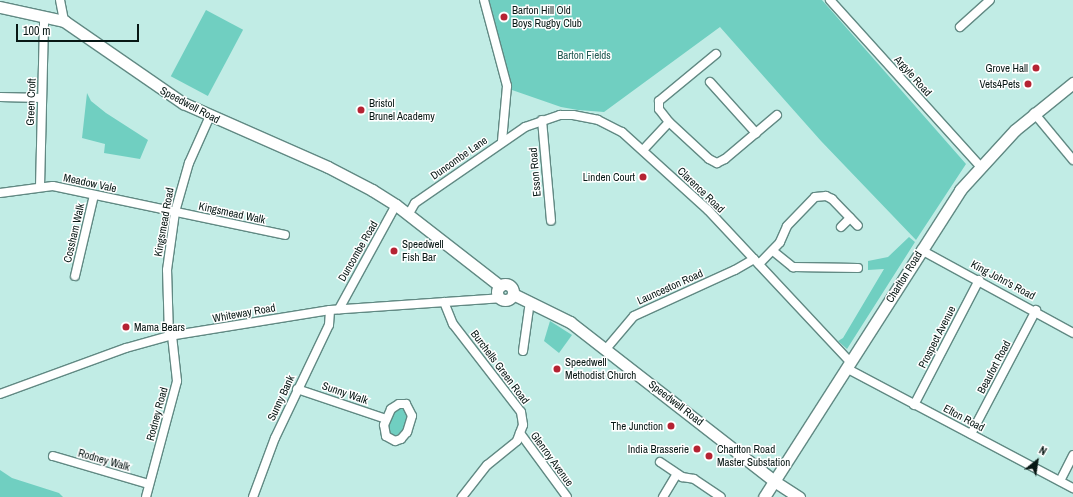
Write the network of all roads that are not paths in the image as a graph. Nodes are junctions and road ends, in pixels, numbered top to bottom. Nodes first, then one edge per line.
1 (60, 0) edge
2 (484, 0) edge
3 (830, 0) edge
4 (990, 0) edge
5 (0, 7) edge
6 (44, 19) junction
7 (64, 21) junction
8 (960, 26) dead end
9 (716, 54) dead end
10 (710, 82) dead end
11 (1073, 83) edge
12 (0, 97) edge
13 (42, 98) junction
14 (1034, 113) junction
15 (777, 115) dead end
16 (210, 116) junction
17 (542, 120) junction
18 (669, 122) junction
19 (756, 133) junction
20 (502, 141) junction
21 (643, 150) junction
22 (1073, 160) edge
23 (980, 166) junction
24 (40, 187) junction
25 (0, 193) edge
26 (94, 195) junction
27 (386, 199) junction
28 (396, 205) junction
29 (411, 210) junction
30 (175, 212) junction
31 (850, 218) junction
32 (551, 221) dead end
33 (858, 226) dead end
34 (841, 227) dead end
35 (285, 235) dead end
36 (454, 249) junction
37 (921, 250) junction
38 (773, 251) junction
39 (756, 261) junction
40 (858, 268) dead end
41 (75, 276) dead end
42 (979, 280) junction
43 (500, 286) junction
44 (513, 294) junction
45 (500, 298) junction
46 (530, 301) junction
47 (444, 302) junction
48 (339, 309) junction
49 (330, 310) junction
50 (1036, 310) junction
51 (1073, 332) edge
52 (170, 336) junction
53 (606, 349) junction
54 (523, 351) dead end
55 (848, 365) junction
56 (297, 389) junction
57 (0, 394) edge
58 (914, 405) junction
59 (386, 419) junction
60 (520, 433) junction
61 (971, 434) junction
62 (1073, 455) edge
63 (53, 456) dead end
64 (660, 462) dead end
65 (677, 474) junction
66 (774, 481) junction
67 (1060, 481) junction
68 (149, 484) junction
69 (1073, 488) edge
70 (146, 497) edge
71 (253, 497) edge
72 (462, 497) edge
73 (567, 497) edge
74 (663, 497) edge
75 (721, 497) edge
76 (764, 497) edge
77 (799, 497) edge

1 - 7 street
2 - 20 street, Duncombe Lane
3 - 23 street, Argyle Road
4 - 8 street
5 - 6 street, Speedwell Road
6 - 7 street, Speedwell Road
6 - 13 street, Green Croft
7 - 16 street, Speedwell Road
9 - 18 street
10 - 19 street
11 - 14 street, Charlton Road
12 - 13 street
13 - 24 street, Green Croft
14 - 22 street
14 - 23 street, Charlton Road
15 - 19 street
16 - 27 street, Speedwell Road
16 - 30 street, Kingsmead Road
17 - 20 street, Clarence Road
17 - 21 street, Clarence Road
17 - 32 street, Esson Road
18 - 19 street
18 - 21 street
20 - 29 street, Duncombe Lane
21 - 39 street, Clarence Road
23 - 37 street, Charlton Road
24 - 25 street, Meadow Vale
24 - 26 street, Meadow Vale
26 - 30 street, Meadow Vale
26 - 41 street, Cossham Walk
27 - 28 street, Speedwell Road
27 - 29 street, Speedwell Road
28 - 36 street, Speedwell Road
28 - 48 street, Duncombe Road
29 - 36 street, Speedwell Road
30 - 35 street, Kingsmead Walk
30 - 52 street, Kingsmead Road
31 - 33 street
31 - 34 street
31 - 38 street, Launceston Road
36 - 43 street, Speedwell Road
37 - 42 street, King John's Road
37 - 55 street, Charlton Road
38 - 39 street, Launceston Road
38 - 40 street
39 - 53 street, Launceston Road
39 - 55 street, Clarence Road
42 - 50 street, King John's Road
42 - 58 street, Prospect Avenue
43 - 44 street, Speedwell Road
43 - 45 street
44 - 45 street
44 - 46 street, Speedwell Road
45 - 47 street, Whiteway Road
46 - 53 street, Speedwell Road
46 - 54 street
47 - 48 street, Whiteway Road
47 - 60 street, Burchells Green Road
48 - 49 street, Whiteway Road
49 - 52 street, Whiteway Road
49 - 56 street, Sunny Bank
50 - 51 street, King John's Road
50 - 61 street, Beaufort Road
52 - 57 street, Whiteway Road
52 - 68 street, Rodney Road
53 - 66 street, Speedwell Road
55 - 58 street, Elton Road
55 - 66 street, Charlton Road
56 - 59 street, Sunny Walk
56 - 71 street, Sunny Bank
58 - 61 street, Elton Road
59 - 59 street
60 - 72 street
60 - 73 street, Glenroy Avenue
61 - 67 street, Elton Road
62 - 67 street
63 - 68 street, Rodney Walk
64 - 65 street
65 - 74 street
65 - 75 street
66 - 76 street, Charlton Road
66 - 77 street, Speedwell Road
67 - 69 street, Elton Road
68 - 70 street, Rodney Road

